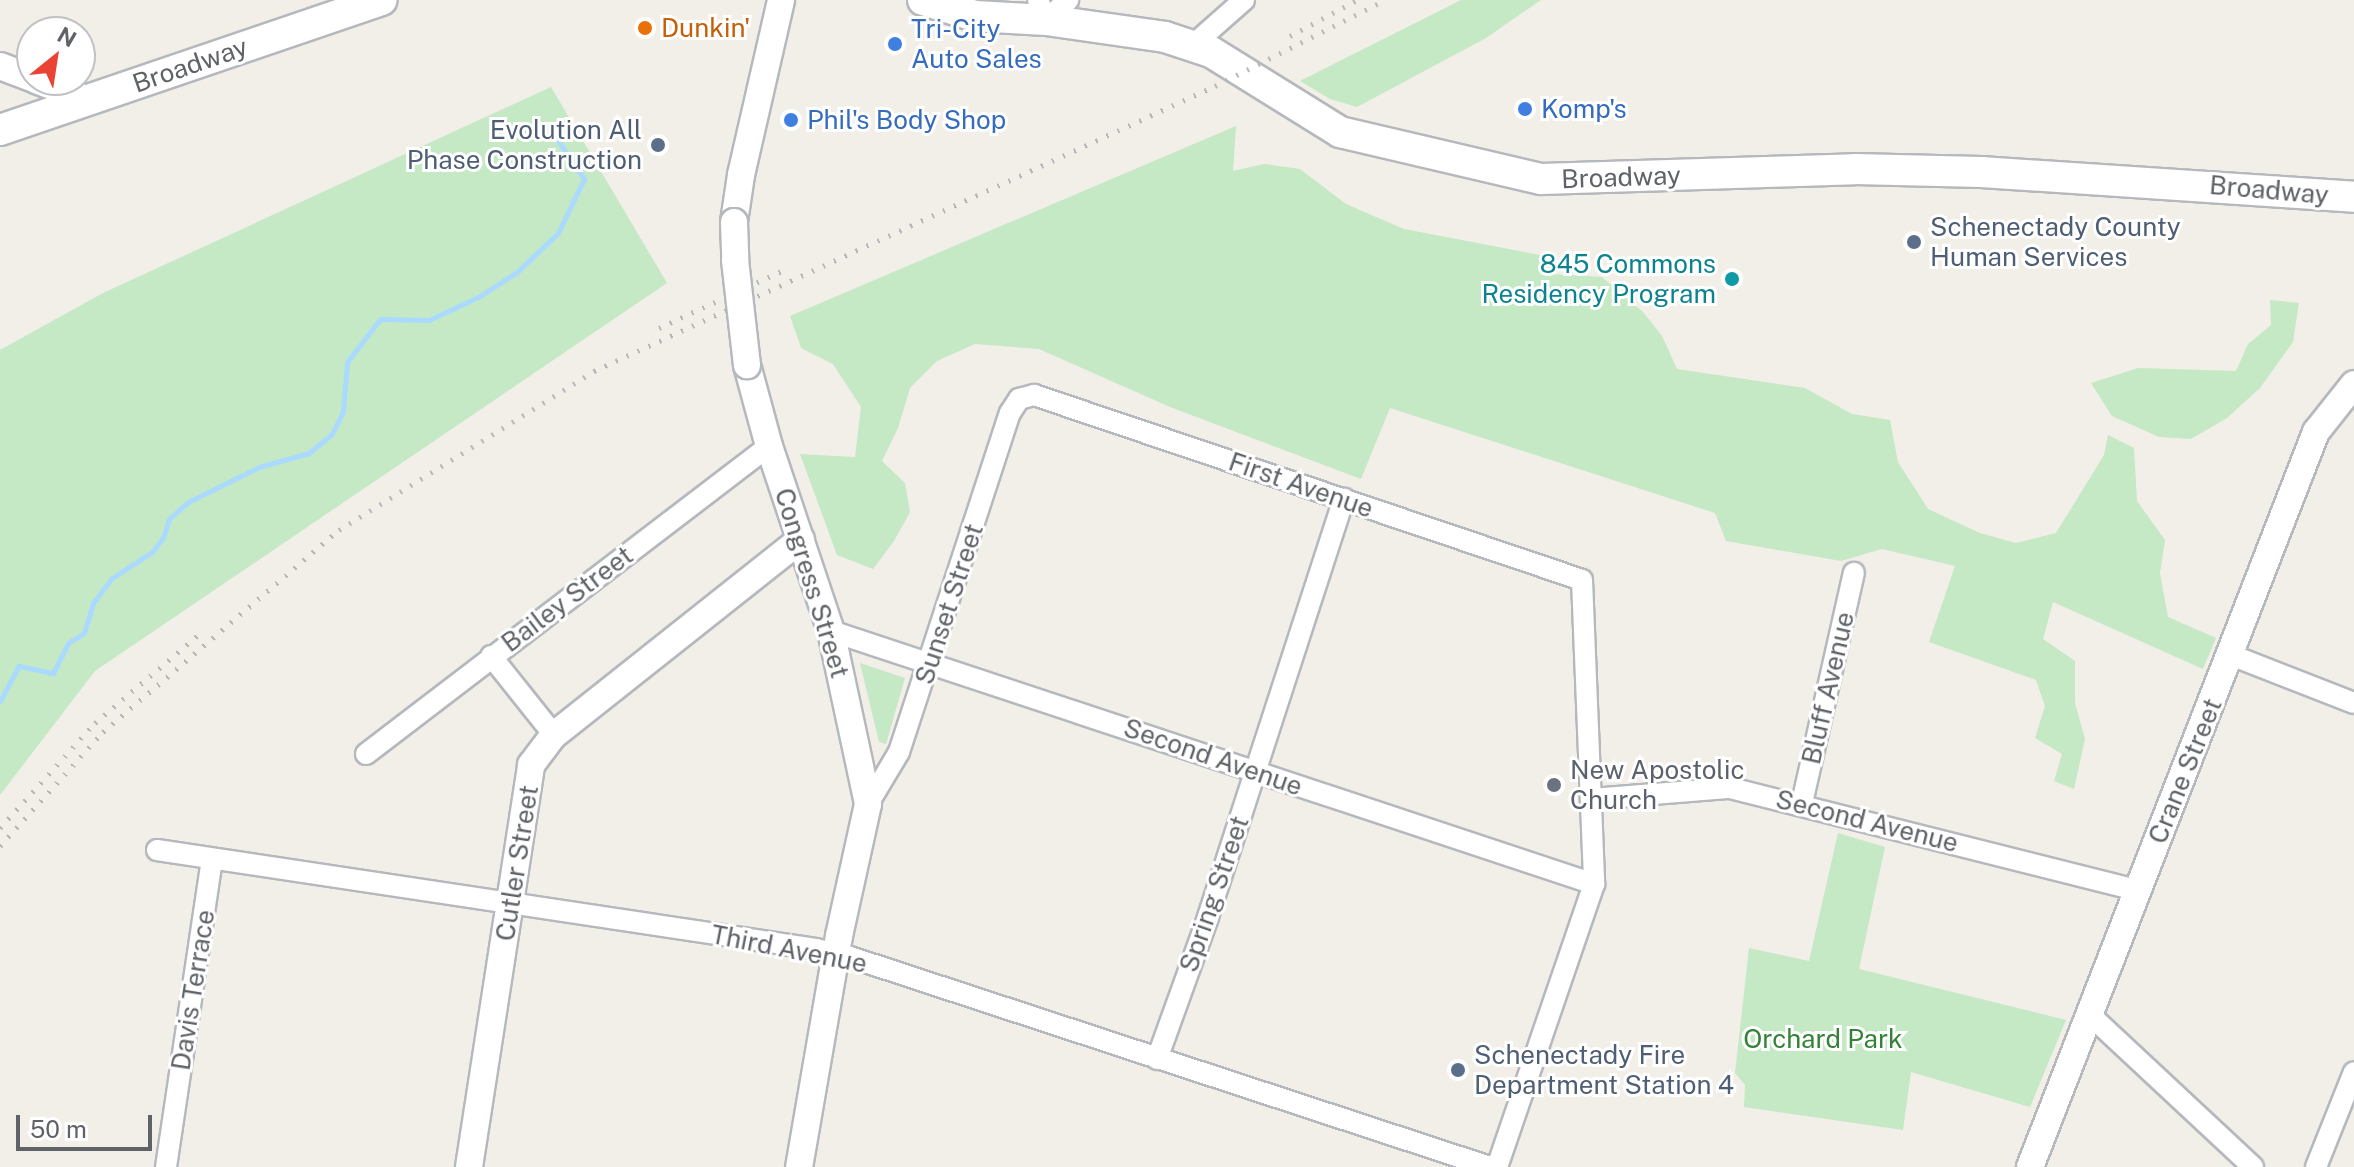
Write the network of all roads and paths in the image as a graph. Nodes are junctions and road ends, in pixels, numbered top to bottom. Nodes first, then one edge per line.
1 (381, 0) edge
2 (781, 0) edge
3 (923, 0) edge
4 (1068, 0) edge
5 (1244, 0) edge
6 (1042, 10) edge
7 (1193, 45) junction
8 (78, 96) edge
9 (88, 100) junction
10 (0, 130) edge
11 (2354, 197) edge
12 (2354, 384) edge
13 (1019, 399) joint
14 (769, 446) junction
15 (1344, 499) junction
16 (801, 539) junction
17 (1854, 573) dead end
18 (831, 631) junction
19 (2231, 655) junction
20 (491, 656) junction
21 (931, 662) junction
22 (2354, 703) edge
23 (554, 735) junction
24 (366, 754) dead end
25 (1255, 771) junction
26 (1592, 799) junction
27 (1802, 803) junction
28 (868, 804) junction
29 (157, 850) dead end
30 (212, 860) junction
31 (1594, 884) junction
32 (2137, 890) junction
33 (511, 903) junction
34 (836, 953) junction
35 (2090, 1015) junction
36 (1157, 1059) junction
37 (2354, 1072) edge
38 (166, 1167) edge
39 (469, 1167) edge
40 (799, 1167) edge
41 (1490, 1167) edge
42 (1497, 1167) edge
43 (2030, 1167) edge
44 (2253, 1167) edge
45 (2316, 1167) edge

1 - 9 main road, Broadway
2 - 14 street, Congress Street, bridge
3 - 6 main road, Broadway
4 - 6 street
5 - 7 street
6 - 7 main road, Broadway
7 - 11 main road, Broadway
8 - 9 street
9 - 10 main road, Broadway
12 - 19 street, Crane Street
13 - 15 street, First Avenue
13 - 21 street, Sunset Street
14 - 16 street, Congress Street
14 - 20 street, Bailey Street
15 - 25 street, Spring Street
15 - 26 street, First Avenue
16 - 18 street, Congress Street
16 - 23 street, Cutler Street
17 - 27 street, Bluff Avenue
18 - 21 street, Second Avenue
18 - 28 street, Congress Street
19 - 22 street
19 - 32 street, Crane Street
20 - 23 street
20 - 24 street, Bailey Street
21 - 25 street, Second Avenue
21 - 28 street, Sunset Street
23 - 33 street, Cutler Street
25 - 31 street, Second Avenue
25 - 36 street, Spring Street
26 - 27 street, Second Avenue
26 - 31 street
27 - 32 street, Second Avenue
28 - 34 street, Congress Street
29 - 30 street, Third Avenue
30 - 33 street, Third Avenue
30 - 38 street, Davis Terrace
31 - 42 street
32 - 35 street, Crane Street
33 - 34 street, Third Avenue
33 - 39 street, Cutler Street
34 - 36 street, Third Avenue
34 - 40 street, Congress Street
35 - 43 street, Crane Street
35 - 44 street
36 - 41 street, Third Avenue
37 - 45 street

